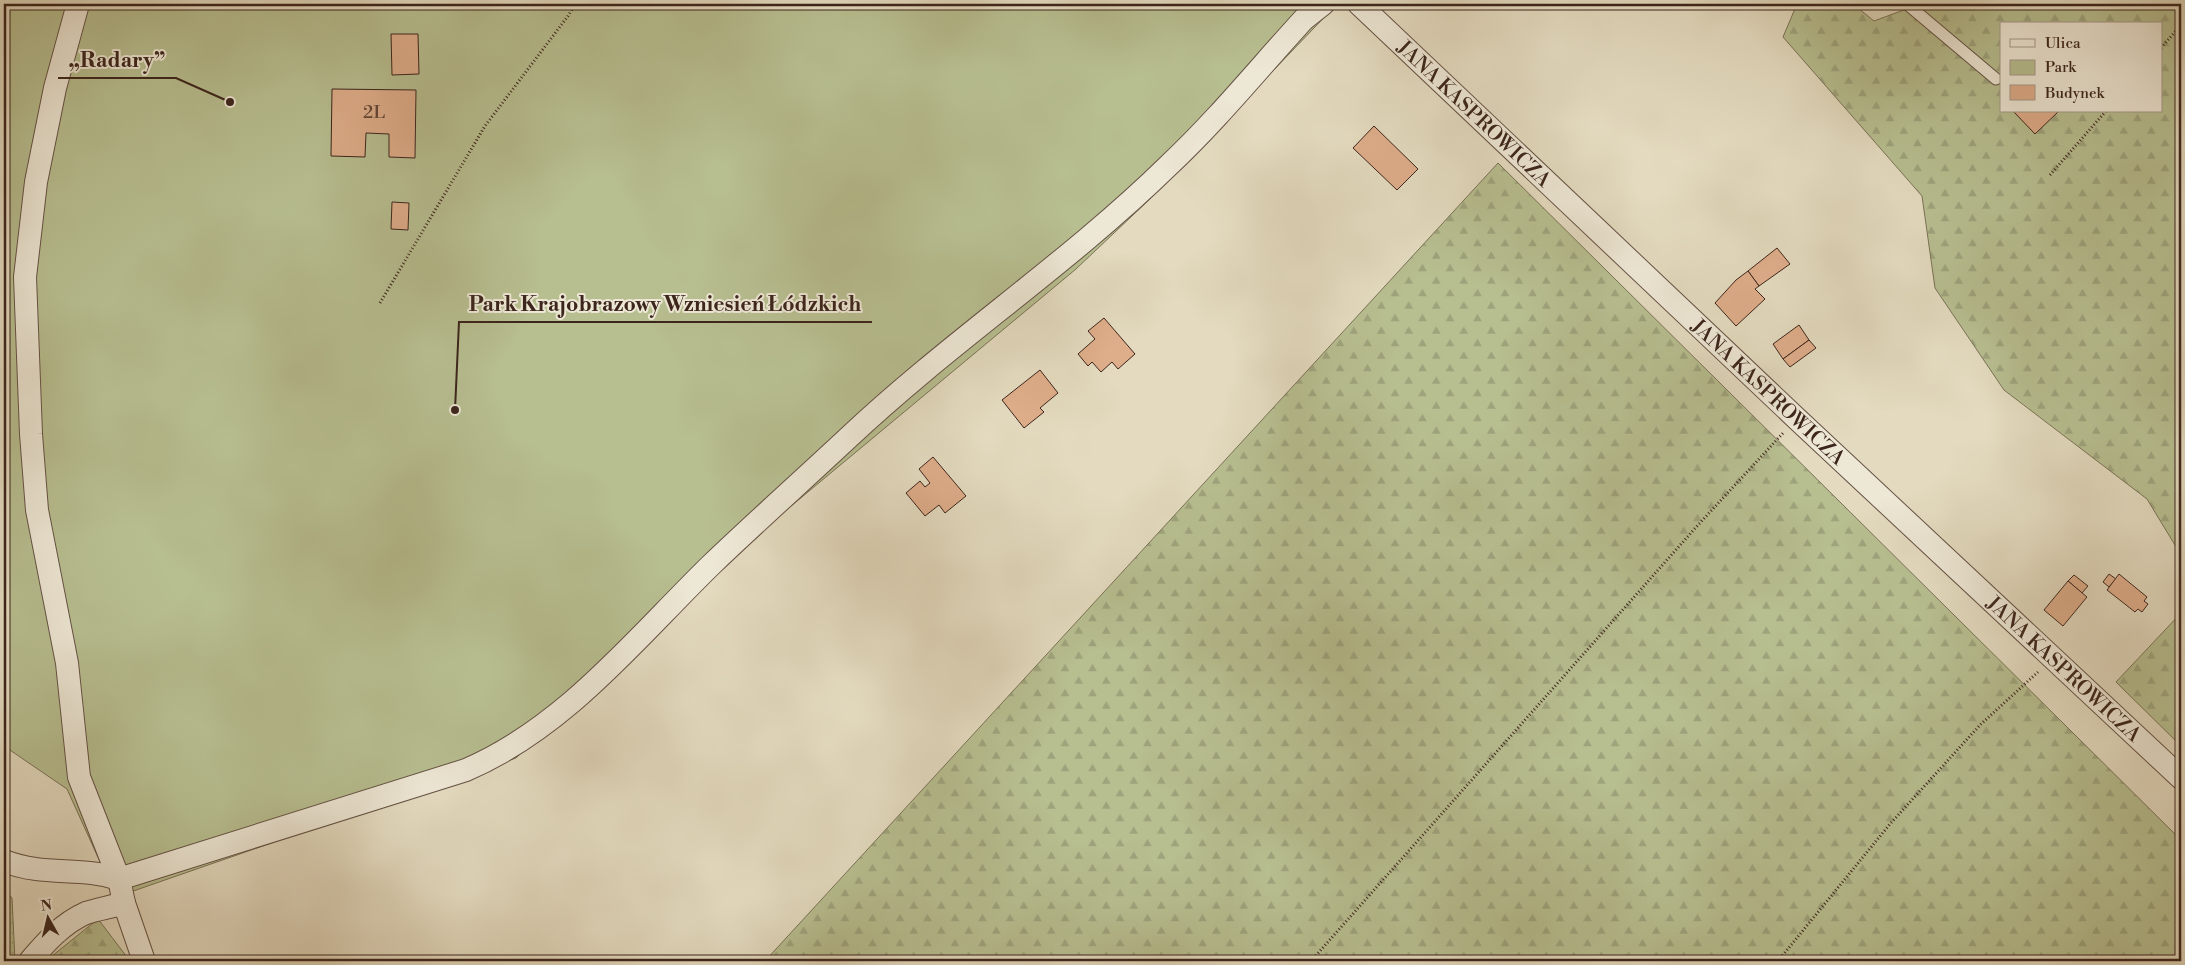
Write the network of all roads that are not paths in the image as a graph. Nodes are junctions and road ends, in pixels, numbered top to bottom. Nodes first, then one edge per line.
1 (78, 4) edge
2 (1324, 4) edge
3 (1359, 4) edge
4 (1907, 4) edge
5 (1996, 79) dead end
6 (2181, 778) edge
7 (4, 861) edge
8 (119, 879) junction
9 (124, 903) junction
10 (30, 961) edge
11 (144, 961) edge

1 - 8 street
2 - 8 street
3 - 6 street, JANA KASPROWICZA
4 - 5 lane
7 - 8 street
8 - 9 street
9 - 10 street
9 - 11 street

